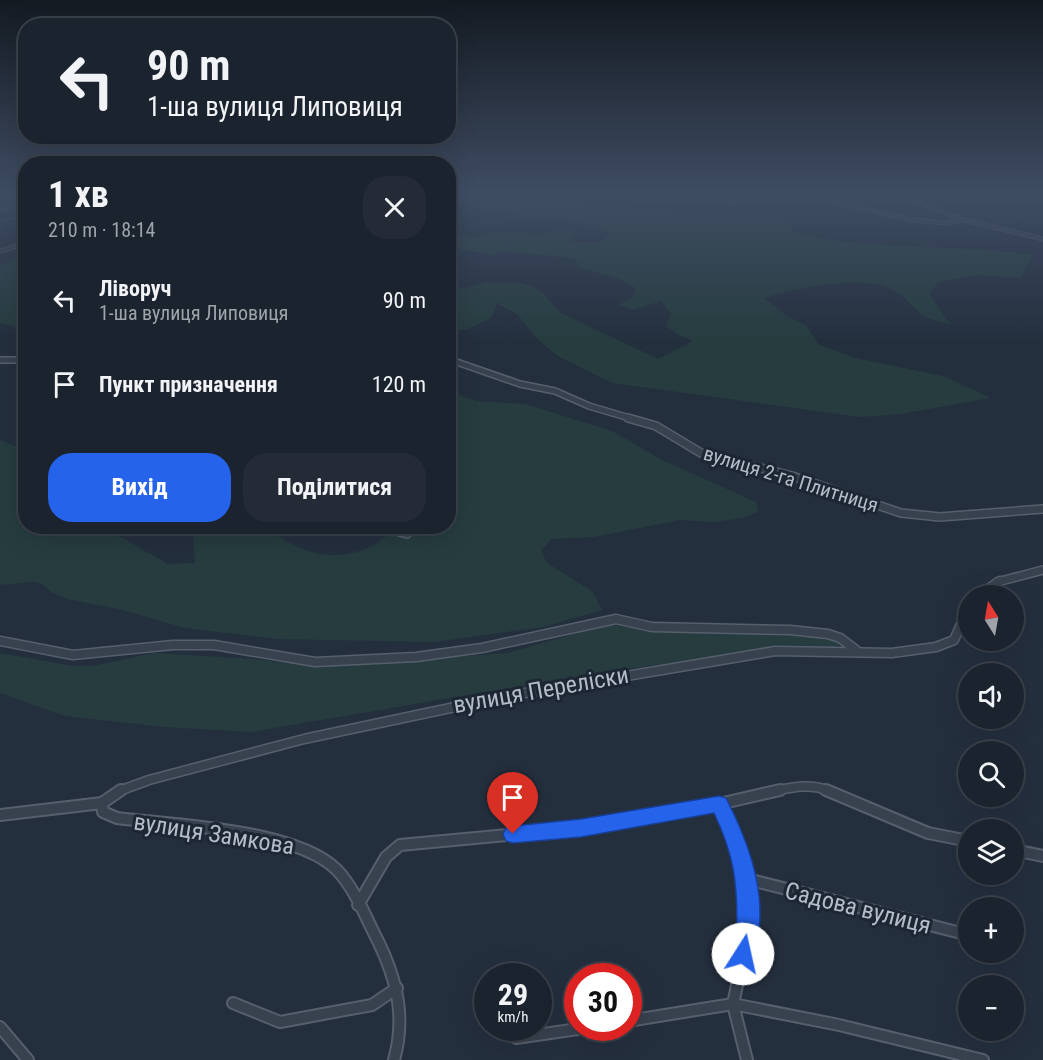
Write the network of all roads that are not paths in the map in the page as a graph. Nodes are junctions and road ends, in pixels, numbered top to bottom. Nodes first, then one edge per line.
1 (18, 245) edge
2 (0, 251) edge
3 (0, 360) edge
4 (18, 360) edge
5 (456, 362) edge
6 (1043, 509) edge
7 (1043, 570) edge
8 (987, 585) edge
9 (958, 631) edge
10 (0, 641) edge
11 (856, 650) junction
12 (102, 803) junction
13 (719, 804) junction
14 (0, 815) edge
15 (958, 839) edge
16 (1024, 852) edge
17 (1043, 856) edge
18 (747, 879) junction
19 (358, 904) junction
20 (958, 932) edge
21 (397, 988) junction
22 (233, 1003) dead end
23 (734, 1004) junction
24 (642, 1019) edge
25 (0, 1027) edge
26 (28, 1060) edge
27 (394, 1060) edge
28 (747, 1060) edge
29 (983, 1060) edge

1 - 2 street
3 - 4 street
5 - 6 street, вулиця 2-га Плитниця
7 - 8 street
9 - 11 street, вулиця Переліски
10 - 11 street
11 - 12 street, вулиця Переліски
12 - 14 street
12 - 19 street, вулиця Замкова
13 - 15 street
13 - 18 street
13 - 19 street
16 - 17 street
18 - 20 street, Садова вулиця
18 - 23 street
19 - 21 street, вулиця Замкова
21 - 22 street
21 - 27 street, вулиця Замкова
23 - 24 street
23 - 28 street
23 - 29 street
25 - 26 street

